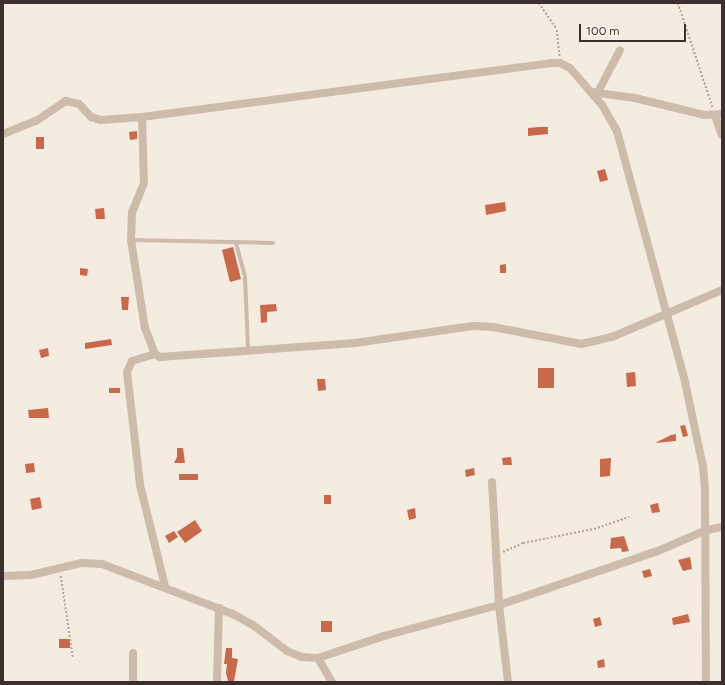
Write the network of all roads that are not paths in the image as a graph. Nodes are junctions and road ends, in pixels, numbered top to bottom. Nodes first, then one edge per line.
1 (620, 50) dead end
2 (595, 92) junction
3 (718, 115) edge
4 (142, 117) junction
5 (3, 134) edge
6 (722, 135) edge
7 (131, 240) junction
8 (236, 244) junction
9 (273, 244) dead end
10 (722, 290) edge
11 (667, 314) junction
12 (248, 350) junction
13 (155, 354) junction
14 (492, 482) dead end
15 (722, 527) edge
16 (704, 531) junction
17 (3, 576) edge
18 (165, 586) junction
19 (499, 605) junction
20 (219, 608) junction
21 (133, 653) dead end
22 (318, 658) junction
23 (133, 682) edge
24 (217, 682) edge
25 (332, 682) edge
26 (508, 682) edge
27 (706, 682) edge

1 - 2 street
2 - 3 street
2 - 4 street
2 - 11 street
3 - 6 street
4 - 5 street
4 - 7 street
7 - 8 lane
7 - 13 street
8 - 9 lane
8 - 12 lane
10 - 11 street
11 - 12 street
11 - 16 street
12 - 13 street
13 - 18 street
14 - 19 street
15 - 16 street
16 - 19 street
16 - 27 street
17 - 18 street
18 - 20 street
19 - 22 street
19 - 26 street
20 - 22 street
20 - 24 street
21 - 23 street
22 - 25 street

